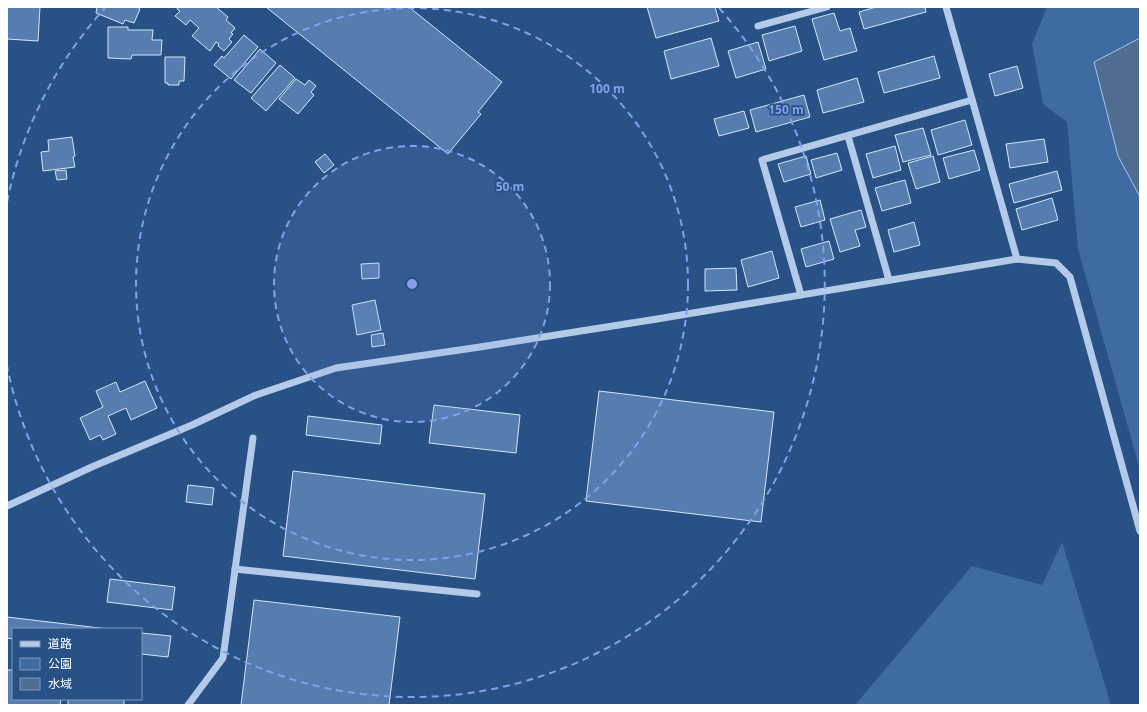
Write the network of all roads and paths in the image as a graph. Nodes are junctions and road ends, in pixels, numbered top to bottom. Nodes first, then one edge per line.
1 (827, 7) edge
2 (946, 7) edge
3 (758, 26) dead end
4 (972, 100) junction
5 (848, 136) junction
6 (1017, 259) junction
7 (889, 280) junction
8 (800, 295) junction
9 (253, 438) dead end
10 (7, 506) edge
11 (1140, 531) edge
12 (235, 569) junction
13 (477, 594) dead end
14 (188, 705) edge

1 - 3 street
2 - 4 street
4 - 5 street
4 - 6 street
5 - 7 street
5 - 8 street
6 - 7 street
6 - 11 street
7 - 8 street
8 - 10 street
9 - 12 street
12 - 13 street
12 - 14 street

